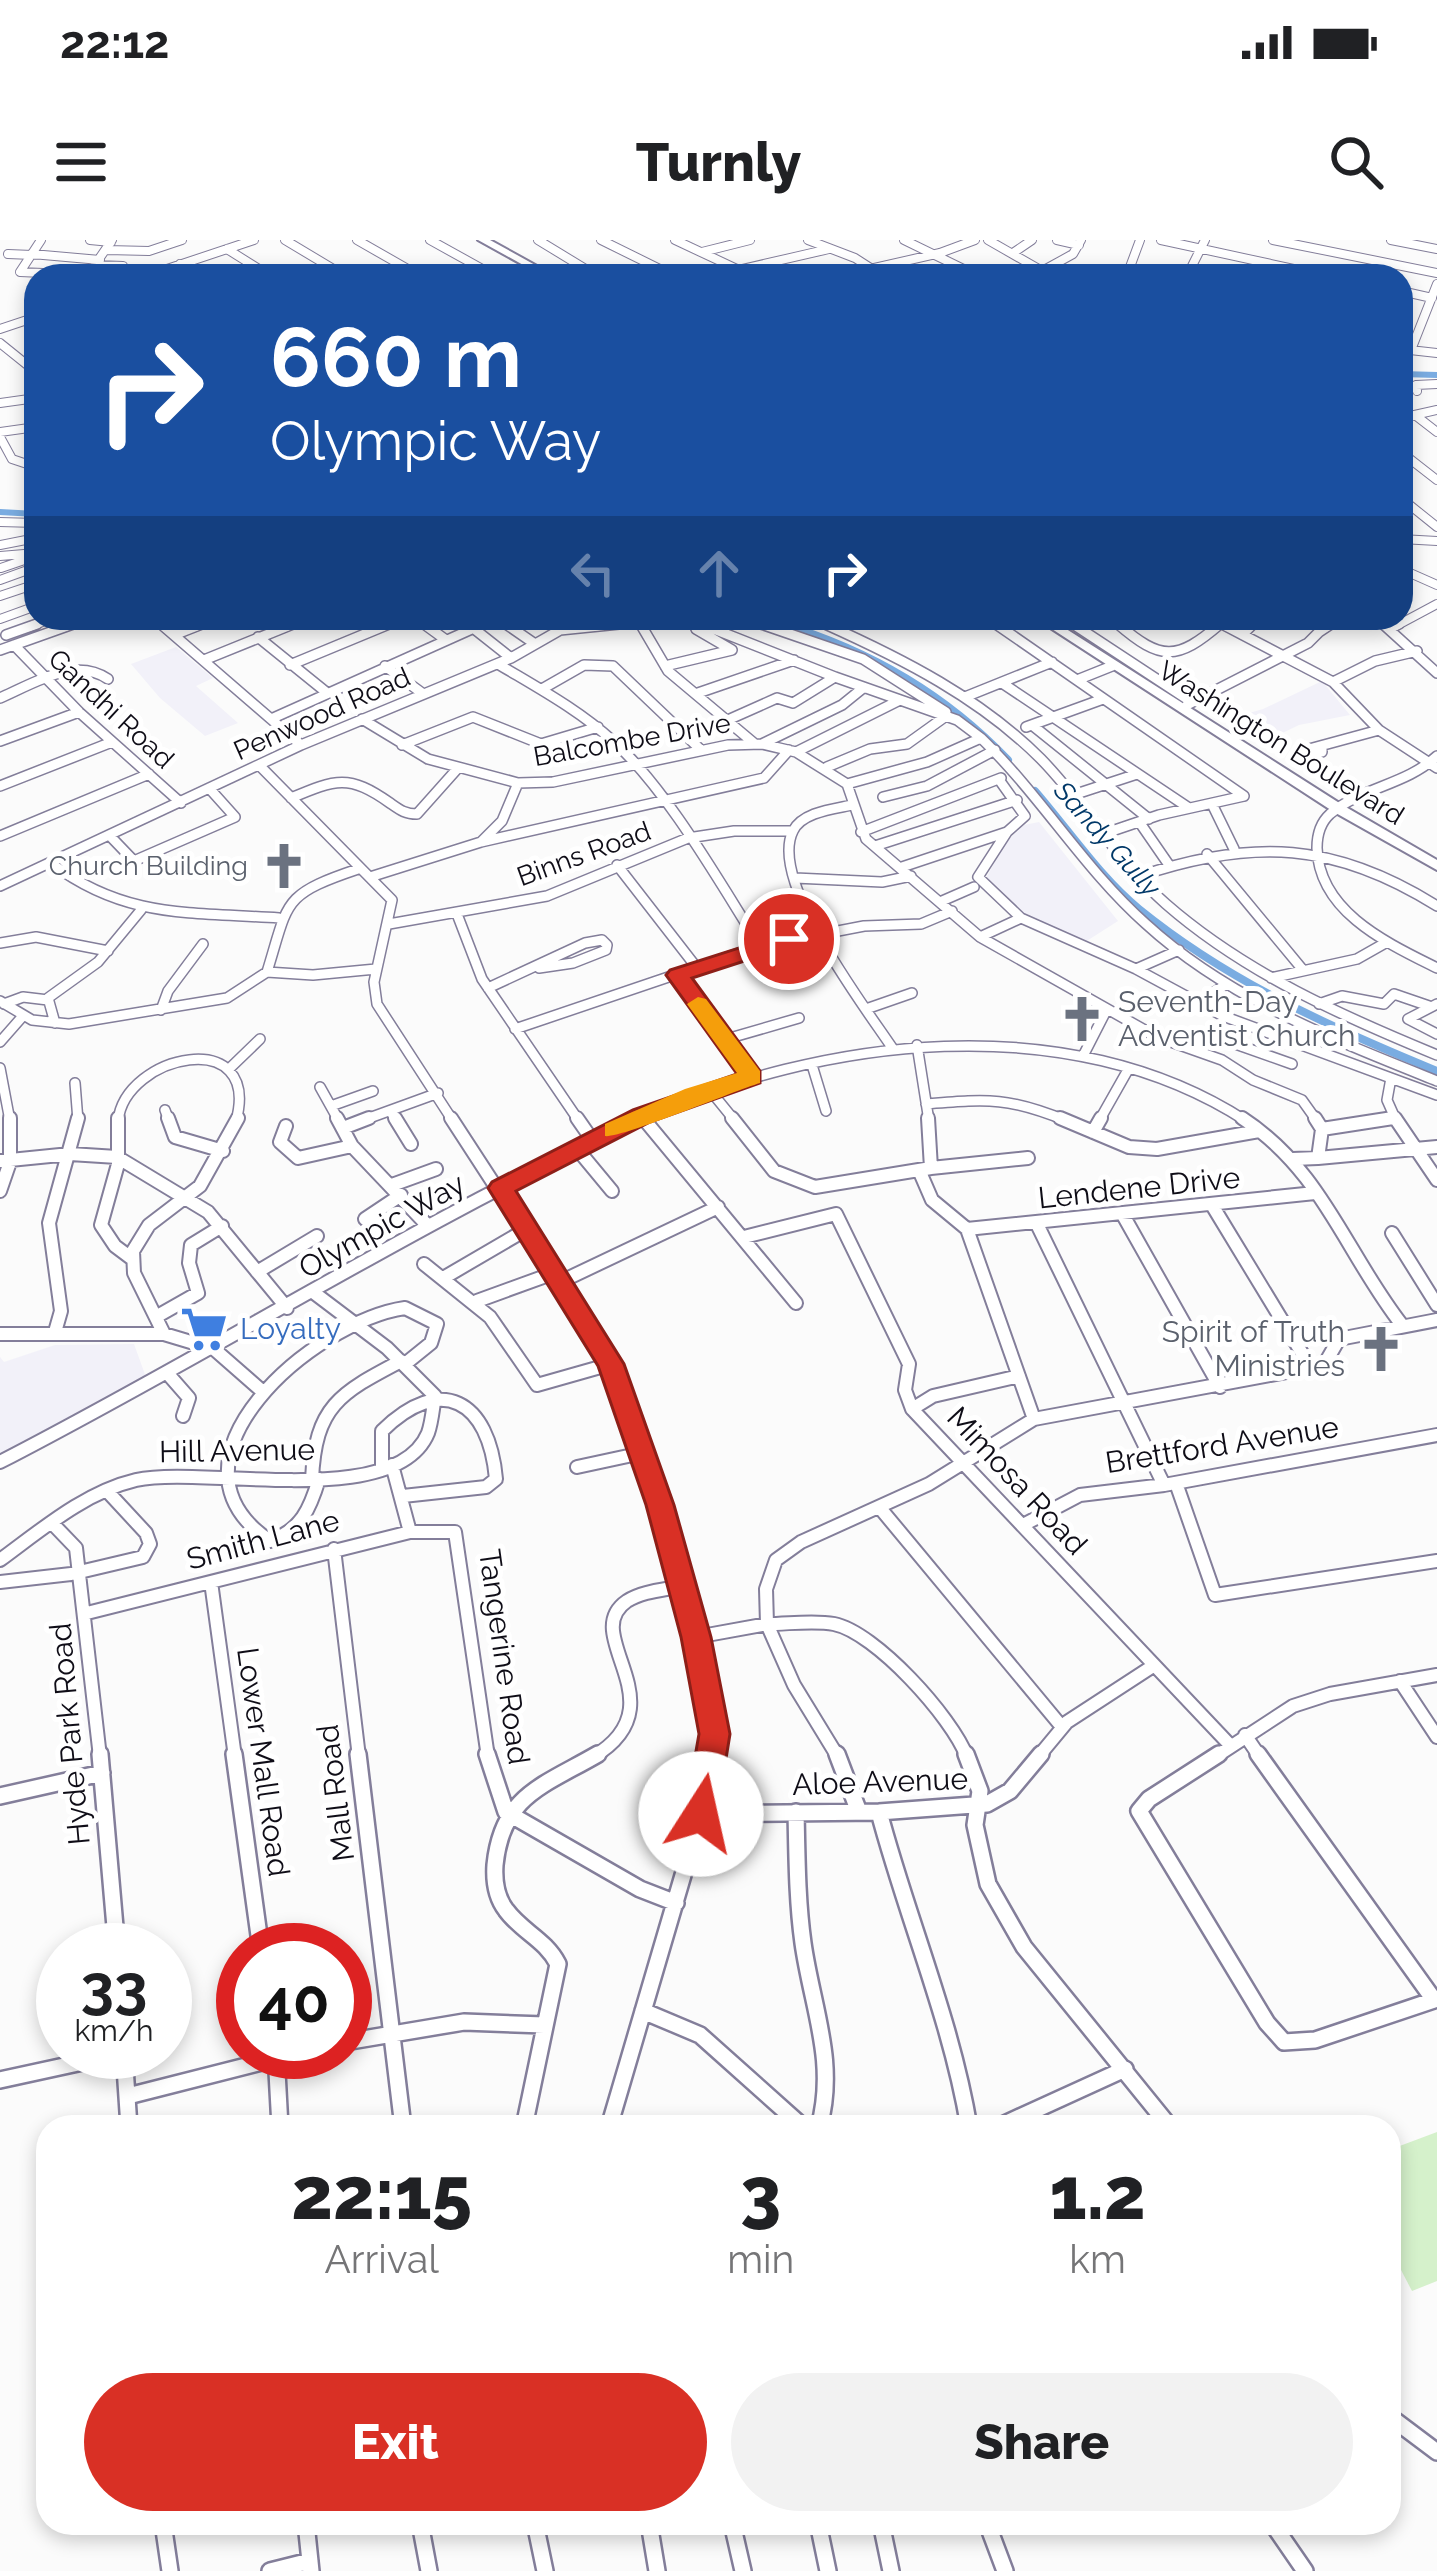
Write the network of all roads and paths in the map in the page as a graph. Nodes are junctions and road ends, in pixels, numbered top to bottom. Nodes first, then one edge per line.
1 (72, 240) edge
2 (162, 240) edge
3 (182, 240) edge
4 (254, 240) edge
5 (285, 240) edge
6 (358, 240) edge
7 (430, 240) edge
8 (472, 240) edge
9 (483, 240) edge
10 (538, 240) edge
11 (602, 240) edge
12 (675, 240) edge
13 (750, 240) edge
14 (808, 240) edge
15 (904, 240) edge
16 (975, 240) edge
17 (988, 240) edge
18 (1032, 240) edge
19 (1057, 240) edge
20 (1161, 240) edge
21 (1205, 240) edge
22 (1273, 240) edge
23 (1391, 240) edge
24 (20, 241) edge
25 (40, 241) edge
26 (90, 241) edge
27 (1080, 242) edge
28 (110, 244) edge
29 (227, 248) junction
30 (829, 249) junction
31 (1437, 249) edge
32 (156, 250) junction
33 (1201, 250) junction
34 (701, 252) junction
35 (1013, 253) junction
36 (8, 254) dead end
37 (32, 254) junction
38 (935, 254) junction
39 (1259, 262) joint
40 (98, 263) junction
41 (25, 264) edge
42 (106, 264) edge
43 (180, 264) edge
44 (252, 264) edge
45 (326, 264) edge
46 (399, 264) edge
47 (473, 264) edge
48 (516, 264) edge
49 (528, 264) edge
50 (577, 264) edge
51 (650, 264) edge
52 (726, 264) edge
53 (764, 264) edge
54 (861, 264) edge
55 (888, 264) edge
56 (955, 264) edge
57 (1032, 264) edge
58 (1059, 264) edge
59 (1193, 264) edge
60 (1269, 264) edge
61 (1392, 264) edge
62 (1437, 284) edge
63 (1413, 294) edge
64 (1432, 298) junction
65 (1413, 336) edge
66 (0, 343) edge
67 (24, 362) edge
68 (1437, 385) edge
69 (1417, 391) dead end
70 (1437, 410) edge
71 (1415, 415) joint
72 (1437, 432) edge
73 (0, 434) edge
74 (1413, 461) edge
75 (24, 463) edge
76 (1437, 480) edge
77 (1413, 508) edge
78 (1437, 527) edge
79 (24, 628) edge
80 (57, 630) edge
81 (170, 630) edge
82 (186, 630) edge
83 (276, 630) edge
84 (374, 630) edge
85 (432, 630) edge
86 (469, 630) edge
87 (476, 630) edge
88 (514, 630) edge
89 (560, 630) edge
90 (644, 630) edge
91 (696, 630) edge
92 (717, 630) edge
93 (782, 630) edge
94 (841, 630) edge
95 (1005, 630) edge
96 (1059, 630) edge
97 (1081, 630) edge
98 (1127, 630) edge
99 (1210, 630) edge
100 (1236, 630) edge
101 (1247, 630) edge
102 (1322, 630) edge
103 (1393, 630) edge
104 (1319, 632) joint
105 (1243, 634) junction
106 (6, 635) dead end
107 (174, 635) junction
108 (258, 637) junction
109 (446, 640) junction
110 (535, 644) junction
111 (14, 646) junction
112 (0, 650) edge
113 (843, 650) junction
114 (1417, 651) junction
115 (1284, 656) junction
116 (511, 658) junction
117 (204, 660) junction
118 (794, 661) junction
119 (1052, 662) junction
120 (498, 664) junction
121 (290, 665) junction
122 (385, 666) junction
123 (664, 666) junction
124 (1112, 666) junction
125 (815, 669) junction
126 (1437, 673) edge
127 (835, 676) junction
128 (108, 679) dead end
129 (47, 680) junction
130 (1077, 680) junction
131 (1333, 682) junction
132 (1002, 683) junction
133 (862, 688) junction
134 (542, 689) junction
135 (326, 692) junction
136 (422, 693) junction
137 (698, 694) junction
138 (967, 696) junction
139 (0, 698) edge
140 (1103, 699) junction
141 (900, 700) junction
142 (1189, 703) junction
143 (79, 712) junction
144 (1057, 715) junction
145 (271, 718) junction
146 (952, 718) junction
147 (362, 719) junction
148 (730, 719) junction
149 (1032, 725) junction
150 (598, 727) junction
151 (1379, 730) junction
152 (1012, 732) junction
153 (981, 738) junction
154 (0, 741) edge
155 (112, 742) junction
156 (759, 744) junction
157 (907, 744) junction
158 (302, 745) junction
159 (402, 745) junction
160 (1322, 746) dead end
161 (701, 750) junction
162 (994, 750) junction
163 (793, 751) junction
164 (938, 757) junction
165 (1434, 763) edge
166 (259, 765) junction
167 (634, 765) junction
168 (827, 767) junction
169 (458, 768) junction
170 (1009, 768) junction
171 (149, 774) junction
172 (1134, 775) junction
173 (1000, 781) junction
174 (518, 783) junction
175 (847, 784) junction
176 (1108, 784) junction
177 (0, 786) edge
178 (208, 788) junction
179 (1072, 794) junction
180 (883, 797) dead end
181 (291, 798) junction
182 (659, 800) junction
183 (1017, 800) junction
184 (181, 802) junction
185 (852, 805) junction
186 (1213, 806) junction
187 (1344, 806) junction
188 (1189, 808) junction
189 (502, 821) junction
190 (1145, 821) junction
191 (528, 829) junction
192 (793, 831) junction
193 (861, 832) junction
194 (1007, 832) junction
195 (1106, 833) junction
196 (0, 836) edge
197 (110, 836) junction
198 (688, 838) junction
199 (481, 842) junction
200 (875, 845) junction
201 (1234, 849) junction
202 (1207, 854) junction
203 (1316, 854) junction
204 (1437, 856) edge
205 (51, 863) junction
206 (1168, 865) junction
207 (616, 866) junction
208 (1437, 866) edge
209 (358, 869) junction
210 (907, 872) junction
211 (1140, 876) junction
212 (370, 878) junction
213 (795, 878) junction
214 (0, 886) edge
215 (974, 887) dead end
216 (942, 901) junction
217 (1437, 905) edge
218 (141, 910) junction
219 (952, 911) junction
220 (457, 914) junction
221 (279, 918) junction
222 (1021, 918) junction
223 (389, 924) junction
224 (819, 932) junction
225 (980, 937) junction
226 (1388, 942) junction
227 (0, 943) edge
228 (203, 944) dead end
229 (760, 946) junction
230 (1179, 950) junction
231 (108, 951) junction
232 (1436, 967) edge
233 (539, 968) junction
234 (697, 968) junction
235 (376, 969) junction
236 (1136, 969) junction
237 (1303, 970) junction
238 (267, 972) junction
239 (678, 975) junction
240 (1271, 978) junction
241 (1227, 984) junction
242 (488, 988) junction
243 (912, 993) dead end
244 (48, 1000) junction
245 (2, 1002) edge
246 (1197, 1003) junction
247 (1319, 1004) junction
248 (866, 1009) junction
249 (1431, 1009) edge
250 (161, 1010) junction
251 (1106, 1011) junction
252 (22, 1016) junction
253 (1222, 1016) junction
254 (799, 1018) dead end
255 (55, 1024) junction
256 (515, 1029) junction
257 (1434, 1033) edge
258 (260, 1039) dead end
259 (723, 1040) junction
260 (1227, 1041) junction
261 (0, 1042) edge
262 (916, 1046) junction
263 (1415, 1046) junction
264 (893, 1049) junction
265 (1437, 1055) edge
266 (1083, 1056) junction
267 (1222, 1060) junction
268 (1292, 1064) dead end
269 (812, 1065) junction
270 (0, 1068) edge
271 (230, 1068) junction
272 (1129, 1068) junction
273 (752, 1077) junction
274 (1390, 1078) junction
275 (1437, 1081) edge
276 (75, 1083) dead end
277 (320, 1087) dead end
278 (709, 1089) junction
279 (373, 1091) dead end
280 (438, 1093) junction
281 (1437, 1095) edge
282 (926, 1104) junction
283 (331, 1106) junction
284 (165, 1110) dead end
285 (390, 1111) junction
286 (5, 1112) edge
287 (826, 1112) dead end
288 (641, 1116) junction
289 (1395, 1118) junction
290 (286, 1126) dead end
291 (343, 1128) junction
292 (1322, 1129) junction
293 (1258, 1131) junction
294 (1093, 1132) junction
295 (593, 1141) junction
296 (411, 1144) dead end
297 (352, 1146) junction
298 (1437, 1147) edge
299 (1415, 1148) junction
300 (578, 1150) junction
301 (223, 1151) junction
302 (70, 1154) junction
303 (117, 1157) junction
304 (1028, 1158) dead end
305 (1318, 1158) junction
306 (1293, 1159) junction
307 (5, 1161) edge
308 (436, 1169) dead end
309 (925, 1169) junction
310 (1437, 1180) edge
311 (501, 1188) junction
312 (396, 1190) junction
313 (612, 1191) dead end
314 (0, 1192) edge
315 (1315, 1193) junction
316 (189, 1198) junction
317 (1212, 1204) junction
318 (718, 1207) junction
319 (1123, 1215) junction
320 (365, 1219) dead end
321 (1036, 1222) junction
322 (222, 1226) junction
323 (428, 1226) junction
324 (527, 1229) junction
325 (967, 1229) junction
326 (1392, 1233) dead end
327 (317, 1236) dead end
328 (744, 1237) junction
329 (131, 1258) junction
330 (424, 1264) dead end
331 (256, 1272) junction
332 (445, 1276) junction
333 (557, 1277) junction
334 (313, 1292) junction
335 (477, 1301) junction
336 (796, 1303) dead end
337 (1437, 1305) edge
338 (287, 1308) junction
339 (161, 1314) junction
340 (1437, 1320) edge
341 (356, 1325) junction
342 (1402, 1325) junction
343 (55, 1332) junction
344 (0, 1334) edge
345 (164, 1334) junction
346 (214, 1349) junction
347 (403, 1363) junction
348 (611, 1364) junction
349 (1311, 1368) junction
350 (168, 1374) junction
351 (1019, 1376) junction
352 (1220, 1387) junction
353 (262, 1391) junction
354 (435, 1396) junction
355 (1126, 1404) junction
356 (913, 1409) junction
357 (183, 1416) dead end
358 (1034, 1419) junction
359 (1437, 1435) edge
360 (642, 1454) junction
361 (0, 1462) edge
362 (963, 1462) junction
363 (387, 1467) junction
364 (577, 1467) dead end
365 (228, 1478) junction
366 (316, 1480) junction
367 (1170, 1484) junction
368 (108, 1492) junction
369 (403, 1496) junction
370 (880, 1508) junction
371 (52, 1523) junction
372 (1023, 1525) junction
373 (410, 1532) junction
374 (455, 1532) joint
375 (334, 1549) junction
376 (0, 1560) edge
377 (1437, 1561) edge
378 (80, 1569) junction
379 (0, 1582) edge
380 (211, 1582) junction
381 (682, 1586) junction
382 (87, 1613) junction
383 (767, 1624) junction
384 (696, 1637) junction
385 (1153, 1666) junction
386 (1437, 1675) edge
387 (1400, 1681) junction
388 (1062, 1727) junction
389 (1245, 1736) junction
390 (1437, 1737) edge
391 (1229, 1744) junction
392 (101, 1773) junction
393 (0, 1796) edge
394 (977, 1807) junction
395 (506, 1812) junction
396 (796, 1812) junction
397 (859, 1812) junction
398 (879, 1812) junction
399 (701, 1814) junction
400 (676, 1903) junction
401 (115, 1923) edge
402 (258, 1923) edge
403 (1435, 2000) edge
404 (643, 2011) junction
405 (544, 2025) junction
406 (390, 2032) junction
407 (372, 2036) edge
408 (1125, 2069) junction
409 (36, 2072) edge
410 (216, 2072) edge
411 (126, 2079) edge
412 (277, 2079) edge
413 (0, 2080) edge
414 (128, 2096) junction
415 (129, 2115) edge
416 (279, 2115) edge
417 (401, 2115) edge
418 (524, 2115) edge
419 (613, 2115) edge
420 (790, 2115) edge
421 (822, 2115) edge
422 (967, 2115) edge
423 (1024, 2115) edge
424 (1161, 2115) edge
425 (1401, 2429) edge
426 (1437, 2452) edge
427 (165, 2535) edge
428 (307, 2535) edge
429 (422, 2535) edge
430 (537, 2535) edge
431 (651, 2535) edge
432 (735, 2535) edge
433 (820, 2535) edge
434 (884, 2535) edge
435 (992, 2535) edge
436 (1280, 2535) edge
437 (310, 2566) edge
438 (170, 2571) edge
439 (270, 2571) edge
440 (429, 2571) edge
441 (544, 2571) edge
442 (657, 2571) edge
443 (743, 2571) edge
444 (828, 2571) edge
445 (891, 2571) edge
446 (1005, 2571) edge
447 (1305, 2571) edge

1 - 26 street
2 - 32 street
3 - 32 street
4 - 29 street
5 - 45 street
6 - 46 street
7 - 47 street
8 - 48 highway
9 - 49 highway
10 - 50 street
11 - 51 street
12 - 34 street
13 - 34 street
14 - 30 street
15 - 38 street
16 - 38 street
17 - 35 street
18 - 35 street
19 - 27 street
20 - 33 street
21 - 33 street
22 - 61 street
23 - 31 street
24 - 25 street
25 - 37 street
26 - 28 street
27 - 58 street
28 - 32 street
28 - 40 street
29 - 43 street
29 - 44 street
30 - 53 street
30 - 54 street
33 - 39 street
33 - 59 street
34 - 52 street
35 - 57 street
36 - 37 street
37 - 40 street
37 - 41 street
38 - 55 street
38 - 56 street
39 - 60 street
40 - 42 street
62 - 64 street
63 - 64 street
64 - 65 street
66 - 67 street
68 - 69 street
70 - 71 street
71 - 72 street
73 - 75 street
74 - 76 street
77 - 78 street
79 - 106 street
80 - 111 street
81 - 107 street
82 - 107 street
83 - 108 street
84 - 121 street
85 - 109 street
86 - 109 street
87 - 116 street
88 - 110 street
89 - 110 street, Penwood Road
90 - 123 street
91 - 123 street
92 - 118 street
93 - 113 street
94 - 138 street
95 - 119 street
96 - 124 highway, Washington Boulevard
97 - 142 highway, Washington Boulevard
98 - 99 street
100 - 105 street
101 - 105 street
102 - 104 street
103 - 114 street
104 - 115 street
105 - 115 street
107 - 117 street
108 - 117 street
108 - 121 street
109 - 122 street
110 - 116 street, Penwood Road
111 - 112 street
111 - 129 street, Gandhi Road
113 - 125 street
113 - 146 street
114 - 126 street
114 - 131 street
115 - 131 street
115 - 142 street
116 - 120 street, Penwood Road
117 - 145 street
118 - 125 street
118 - 137 street
119 - 130 street
119 - 132 street
120 - 134 street
120 - 136 street, Penwood Road
121 - 135 street
122 - 135 street
122 - 136 street
123 - 137 street
124 - 130 street
124 - 187 highway, Washington Boulevard
125 - 127 street
127 - 133 street
127 - 148 street
128 - 129 street
129 - 139 street
129 - 143 street, Gandhi Road
130 - 140 street
131 - 151 street
132 - 138 street
132 - 144 street
133 - 141 street
133 - 156 street
134 - 150 street
134 - 161 street
135 - 145 street
136 - 147 street, Penwood Road
137 - 148 street
138 - 152 street
140 - 144 street
140 - 186 street
141 - 146 street
141 - 163 street
142 - 187 highway, Washington Boulevard
143 - 154 street
143 - 155 street, Gandhi Road
144 - 149 street
144 - 172 street
145 - 158 street
146 - 153 street
146 - 157 street
147 - 158 street, Penwood Road
147 - 159 street, Balcombe Drive
148 - 156 street
149 - 152 street
149 - 176 street
150 - 159 street
150 - 167 street
151 - 160 street
151 - 165 street
152 - 179 street
153 - 162 street
153 - 164 street
155 - 171 street, Gandhi Road
155 - 177 street
156 - 161 street, Balcombe Drive
156 - 163 street, Balcombe Drive
157 - 164 street
157 - 168 street
158 - 166 street, Penwood Road
159 - 169 street, Balcombe Drive
161 - 167 street, Balcombe Drive
162 - 170 street
162 - 180 street
163 - 168 street, Balcombe Drive
163 - 182 street
164 - 175 street
165 - 187 street
166 - 178 street, Penwood Road
166 - 181 street
167 - 174 street, Balcombe Drive
167 - 182 street
168 - 175 street, Balcombe Drive
169 - 174 street, Balcombe Drive
169 - 181 street
170 - 173 street
170 - 230 street
171 - 184 street, Gandhi Road
171 - 196 street
172 - 176 street
172 - 188 street
173 - 183 street
173 - 193 street
174 - 189 street
175 - 185 street
176 - 179 street
176 - 190 street
178 - 184 street, Penwood Road
178 - 197 street
179 - 195 street
181 - 209 street
182 - 191 street
182 - 198 street
183 - 194 street
183 - 200 street
184 - 197 street, Penwood Road
185 - 192 street
185 - 193 street
186 - 188 street
186 - 201 street
187 - 203 street
187 - 204 highway, Washington Boulevard
187 - 208 highway, Washington Boulevard
188 - 190 street
189 - 191 street
189 - 199 street
190 - 195 street
190 - 206 street
191 - 199 street
192 - 198 street, Binns Road
192 - 213 street
193 - 200 street
194 - 210 street
194 - 222 street
195 - 211 street
197 - 205 street, Penwood Road
198 - 207 street, Binns Road
198 - 229 street
199 - 212 street
200 - 210 street
201 - 202 street
201 - 203 street
202 - 206 street
202 - 237 street
203 - 217 street
203 - 226 street
205 - 214 street, Penwood Road
205 - 218 street
206 - 211 street
207 - 220 street, Binns Road
207 - 234 street
209 - 212 street
209 - 221 street
210 - 213 street
210 - 216 street
211 - 240 street
212 - 223 street
213 - 224 street
215 - 216 street
216 - 219 street
218 - 221 street
218 - 231 street
219 - 224 street
219 - 225 street
220 - 223 street, Binns Road
220 - 242 street
221 - 238 street
222 - 225 street
222 - 236 street
223 - 235 street
224 - 229 street
224 - 248 street
225 - 251 street
226 - 232 street
226 - 237 street
227 - 231 street
228 - 250 street
229 - 234 street
230 - 236 street
230 - 241 street
231 - 244 street
233 - 233 street
233 - 242 street
234 - 239 street
235 - 238 street
235 - 280 street
236 - 246 street
237 - 240 street
238 - 250 street
239 - 256 street
239 - 259 street
240 - 247 street
241 - 246 street
241 - 275 street
242 - 256 street
243 - 248 street
244 - 245 street
244 - 255 street
245 - 252 street
246 - 253 street
247 - 249 street
247 - 263 street
248 - 264 street
249 - 257 street
250 - 255 street
251 - 266 street
251 - 267 street
252 - 255 street
252 - 261 street
253 - 260 street
253 - 274 street
254 - 259 street
256 - 295 street
257 - 263 street
258 - 271 street
259 - 273 street
260 - 267 street
260 - 268 street
262 - 264 street, Olympic Way
262 - 266 street, Olympic Way
262 - 282 street
263 - 265 street
264 - 269 street, Olympic Way
266 - 272 street, Olympic Way
267 - 292 street
269 - 273 street, Olympic Way
269 - 287 street
270 - 286 street
271 - 301 street
271 - 303 street
272 - 293 street, Olympic Way
272 - 294 street
273 - 278 street, Olympic Way
274 - 281 street
274 - 289 street
276 - 302 street
277 - 283 street
278 - 288 street, Olympic Way
278 - 309 street
279 - 283 street
280 - 285 street
280 - 311 street
282 - 294 street
282 - 309 street
283 - 291 street
284 - 301 street
285 - 291 street
285 - 296 street
286 - 307 street
288 - 295 street, Olympic Way
288 - 318 street
289 - 292 street
289 - 299 street
290 - 297 street
291 - 297 street
292 - 305 street
293 - 294 street
293 - 306 street, Olympic Way
295 - 300 street, Olympic Way
297 - 312 street
298 - 299 street
299 - 305 street
299 - 310 street
300 - 311 street, Olympic Way
300 - 313 street
301 - 316 street
302 - 303 street
302 - 307 street
302 - 343 street
303 - 316 street
303 - 329 street
304 - 309 street
305 - 306 street
306 - 315 street, Olympic Way
307 - 314 street
308 - 312 street
309 - 325 street
311 - 323 street, Olympic Way
311 - 324 street
312 - 320 street
312 - 323 street
315 - 317 street, Lendene Drive
315 - 342 street, Olympic Way
316 - 322 street
316 - 329 street
317 - 319 street, Lendene Drive
317 - 349 street
318 - 328 street
318 - 333 street
319 - 321 street, Lendene Drive
319 - 352 street
321 - 325 street, Lendene Drive
321 - 355 street
322 - 331 street
322 - 339 street
323 - 334 street, Olympic Way
324 - 332 street
324 - 333 street
325 - 351 street
326 - 337 street
327 - 331 street
328 - 336 street
328 - 356 street, Mimosa Road
329 - 339 street
330 - 332 street
331 - 338 street
332 - 335 street
333 - 335 street
333 - 348 street
334 - 338 street, Olympic Way
334 - 341 street
335 - 348 street
338 - 346 street, Olympic Way
339 - 345 street
340 - 342 street
341 - 347 street
341 - 347 street
341 - 353 street
342 - 349 street
343 - 344 street
343 - 345 street
345 - 346 street
346 - 350 street, Olympic Way
346 - 353 street
347 - 354 street
347 - 366 street
348 - 360 street
349 - 352 street
350 - 357 street
350 - 361 street, Olympic Way
351 - 356 street
351 - 358 street
352 - 355 street
353 - 365 street
354 - 363 street
354 - 363 street
354 - 369 street
355 - 358 street
355 - 367 street
356 - 362 street, Mimosa Road
358 - 362 street
359 - 367 street, Brettford Avenue
360 - 364 street
360 - 381 street
362 - 370 street
362 - 372 street, Mimosa Road
363 - 366 street, Hill Avenue
363 - 369 street
365 - 366 street, Hill Avenue
365 - 366 street
365 - 368 street, Hill Avenue
367 - 372 street, Brettford Avenue
367 - 377 street
368 - 371 street, Hill Avenue
368 - 378 street
369 - 373 street
370 - 383 street
370 - 388 street
371 - 376 street, Hill Avenue
371 - 378 street, Hyde Park Road
372 - 385 street, Mimosa Road
373 - 374 street, Smith Lane
373 - 375 street, Smith Lane
374 - 395 street, Tangerine Road
375 - 380 street, Smith Lane
375 - 406 street, Mall Road
378 - 379 street
378 - 382 street, Hyde Park Road
380 - 382 street, Smith Lane
380 - 402 street, Lower Mall Road
381 - 384 street
381 - 395 street
382 - 392 street, Hyde Park Road
383 - 384 street
383 - 394 street
383 - 397 street
384 - 399 street
385 - 388 street, Aloe Avenue
385 - 391 street, Mimosa Road
386 - 387 street
387 - 389 street
387 - 390 street
388 - 394 street, Aloe Avenue
389 - 391 street
389 - 403 street
391 - 403 street
392 - 393 street
392 - 401 street, Hyde Park Road
394 - 398 street, Aloe Avenue
394 - 408 street
395 - 400 street
395 - 405 street
396 - 397 street, Aloe Avenue
396 - 399 street, Aloe Avenue
396 - 421 street
397 - 398 street, Aloe Avenue
398 - 422 street
399 - 400 street
400 - 404 street
404 - 419 street
404 - 420 street
405 - 406 street
405 - 418 street
406 - 407 street
406 - 417 street, Mall Road
408 - 423 street
408 - 424 street
409 - 413 street
410 - 414 street
411 - 414 street
412 - 416 street
414 - 415 street
425 - 426 street
427 - 438 street
428 - 437 street
429 - 440 street
430 - 441 street
431 - 442 street
432 - 443 street
433 - 444 street
434 - 445 street
435 - 446 street
436 - 447 street
437 - 439 street

